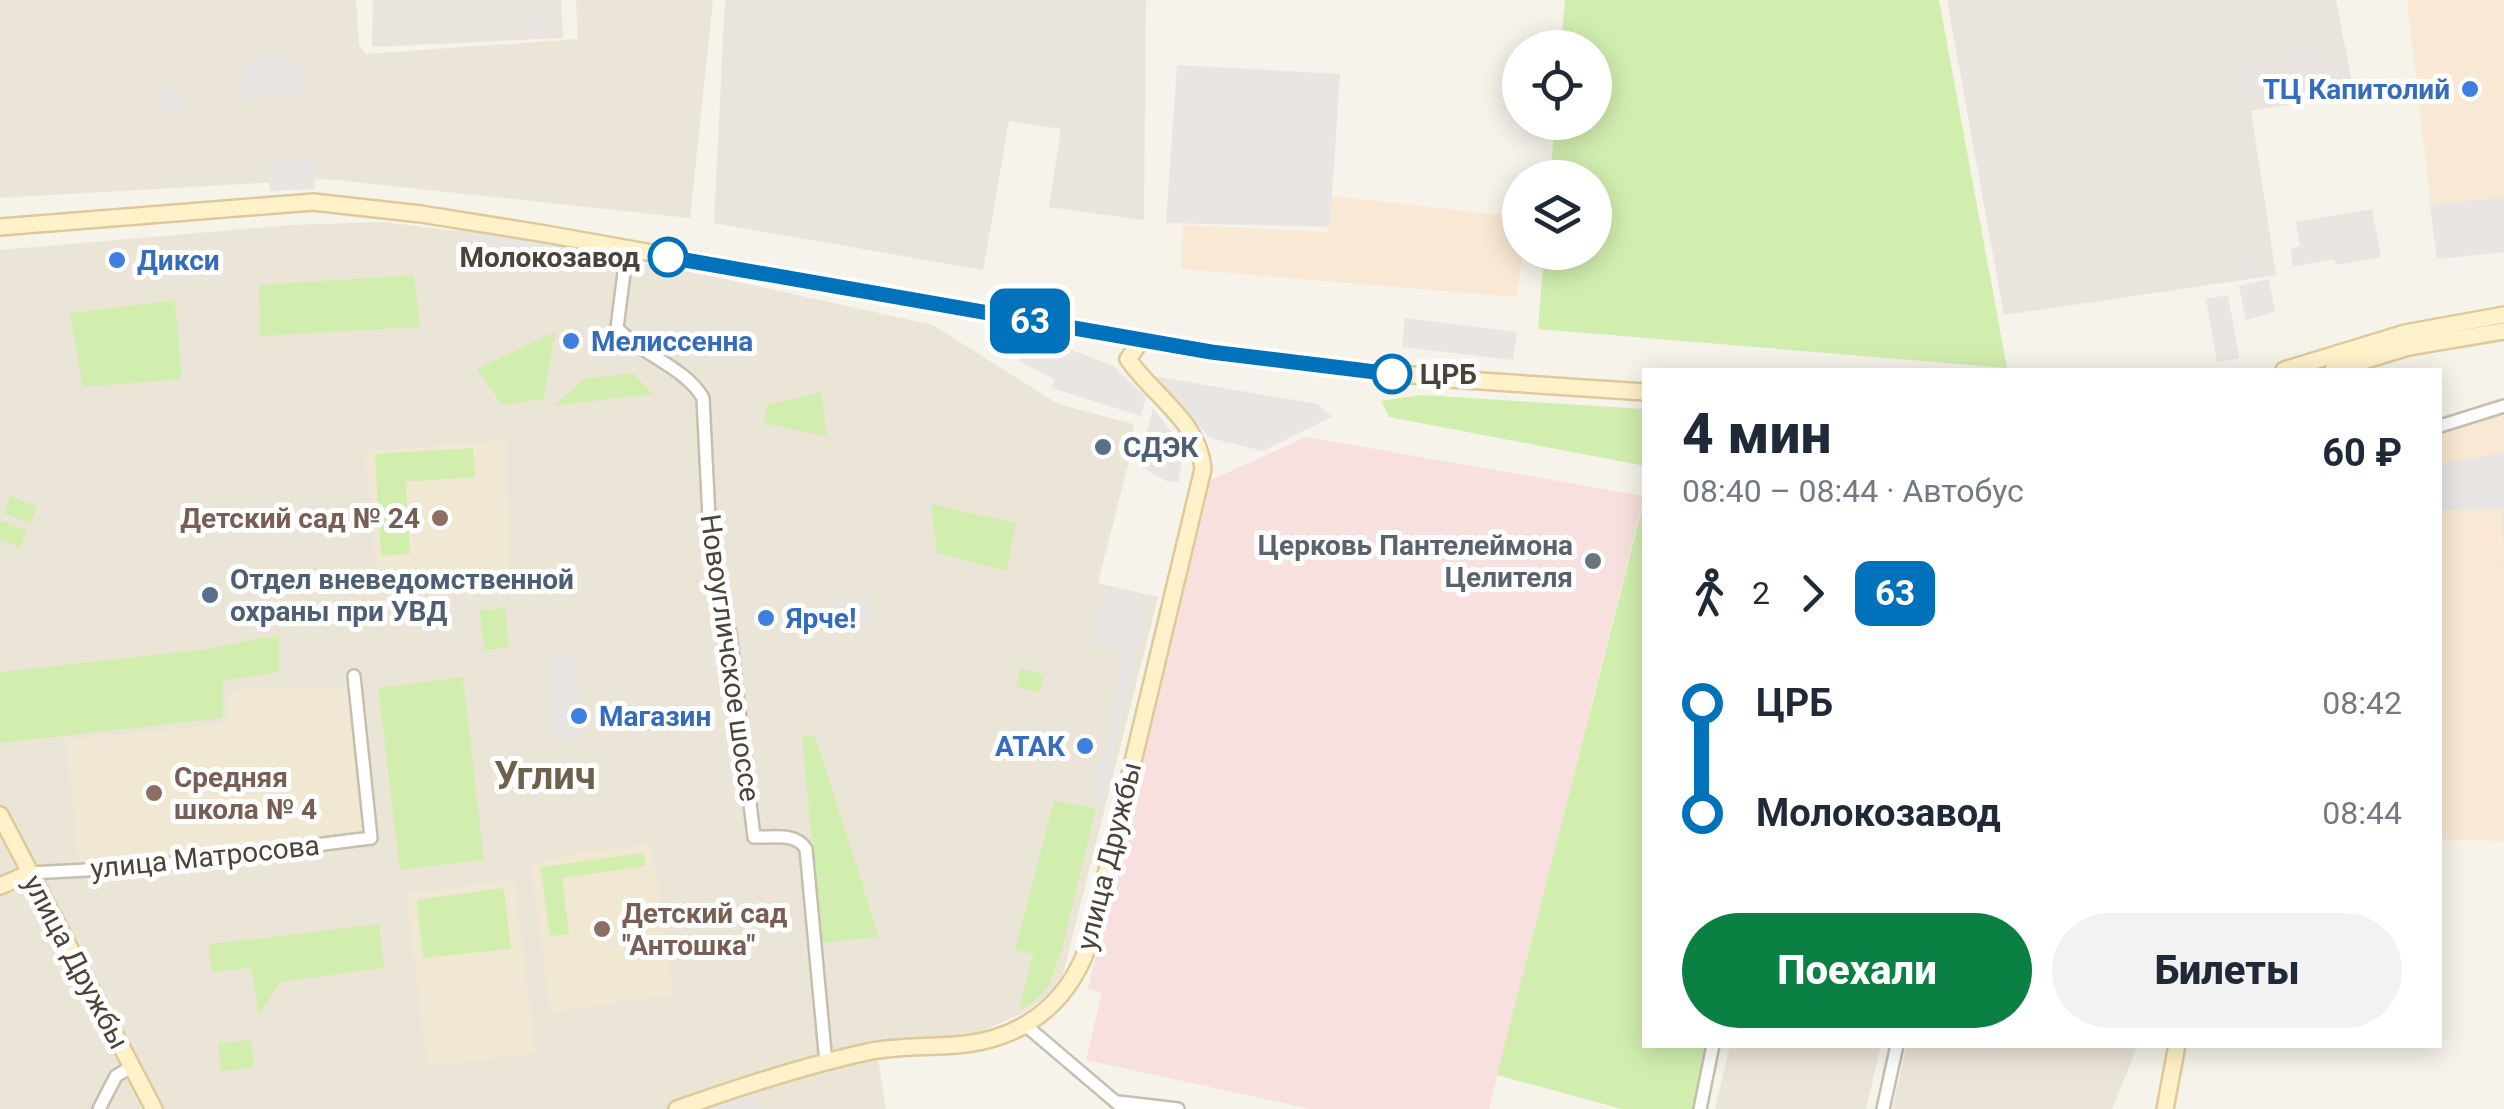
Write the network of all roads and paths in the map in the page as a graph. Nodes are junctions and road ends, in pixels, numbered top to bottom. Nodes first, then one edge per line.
1 (0, 227) edge
2 (627, 250) junction
3 (2504, 315) edge
4 (2504, 331) edge
5 (1113, 336) junction
6 (1140, 341) junction
7 (1128, 359) junction
8 (2291, 368) edge
9 (2340, 368) edge
10 (1642, 392) edge
11 (2504, 406) edge
12 (2442, 425) edge
13 (354, 676) dead end
14 (0, 816) edge
15 (30, 873) junction
16 (0, 886) edge
17 (1024, 1024) junction
18 (1712, 1048) edge
19 (1896, 1048) edge
20 (2176, 1048) edge
21 (826, 1063) junction
22 (131, 1067) junction
23 (1119, 1105) edge
24 (99, 1109) edge
25 (154, 1109) edge
26 (677, 1109) edge
27 (1178, 1109) edge
28 (1700, 1109) edge
29 (1882, 1109) edge
30 (2165, 1109) edge

1 - 2 main road
2 - 5 main road
2 - 21 street, Новоугличское шоссе
3 - 8 main road
4 - 9 main road
5 - 6 main road
5 - 7 main road, улица Дружбы
6 - 7 main road
6 - 10 main road
7 - 17 main road, улица Дружбы
11 - 12 street
13 - 15 street, улица Матросова
14 - 15 main road, улица Дружбы
15 - 16 main road, улица Матросова
15 - 22 main road, улица Дружбы
17 - 21 main road, улица Дружбы
17 - 23 street
18 - 28 street
19 - 29 street
20 - 30 main road
21 - 26 main road, улица Дружбы
22 - 24 street
22 - 25 main road, улица Дружбы
23 - 27 street

